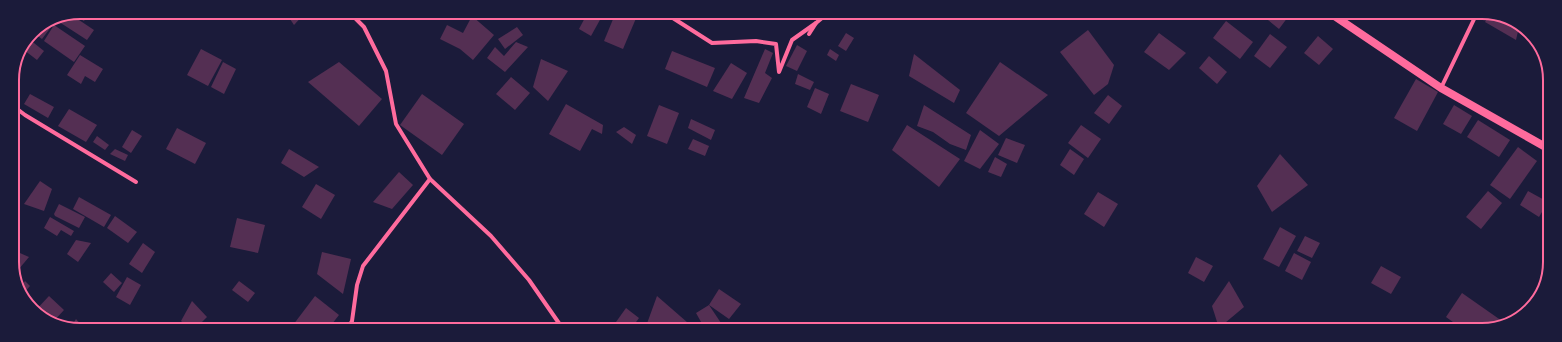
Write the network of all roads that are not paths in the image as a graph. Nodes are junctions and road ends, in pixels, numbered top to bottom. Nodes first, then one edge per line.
1 (356, 19) edge
2 (676, 19) edge
3 (821, 19) edge
4 (1339, 19) edge
5 (1474, 19) edge
6 (816, 23) junction
7 (810, 34) dead end
8 (1441, 88) junction
9 (19, 110) edge
10 (1543, 146) edge
11 (430, 179) junction
12 (136, 182) dead end
13 (351, 323) edge
14 (559, 323) edge

1 - 11 street
2 - 6 street
3 - 6 street
4 - 8 main road
5 - 8 street
6 - 7 street
8 - 10 main road
9 - 12 street
11 - 13 street
11 - 14 street

